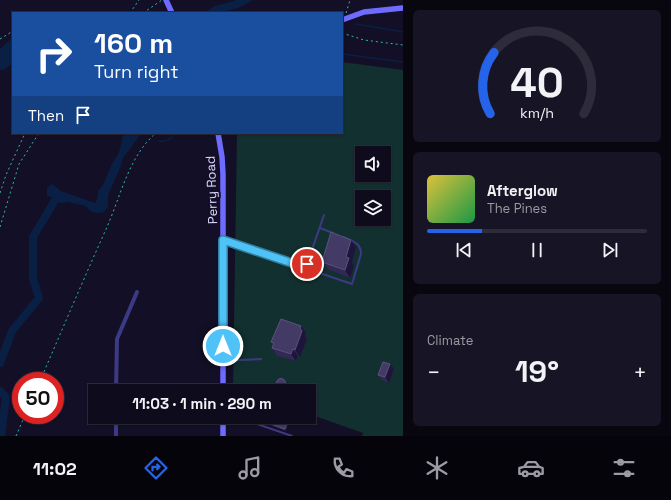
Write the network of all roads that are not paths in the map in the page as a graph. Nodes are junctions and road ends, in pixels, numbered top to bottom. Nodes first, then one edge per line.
1 (166, 0) edge
2 (403, 8) edge
3 (172, 12) edge
4 (344, 19) edge
5 (218, 134) edge
6 (324, 215) dead end
7 (320, 228) junction
8 (223, 240) junction
9 (301, 266) junction
10 (137, 292) dead end
11 (261, 359) dead end
12 (223, 361) junction
13 (116, 384) edge
14 (223, 384) edge
15 (116, 424) edge
16 (223, 424) edge
17 (259, 424) edge
18 (116, 436) edge
19 (223, 436) edge
20 (292, 436) edge

1 - 3 main road
2 - 4 main road
5 - 8 main road, Perry Road
6 - 7 lane
7 - 9 lane
7 - 9 lane
8 - 9 lane
8 - 12 main road, Perry Road
10 - 13 street
11 - 12 lane
12 - 14 main road, Perry Road
15 - 18 street
16 - 19 main road
17 - 20 lane

